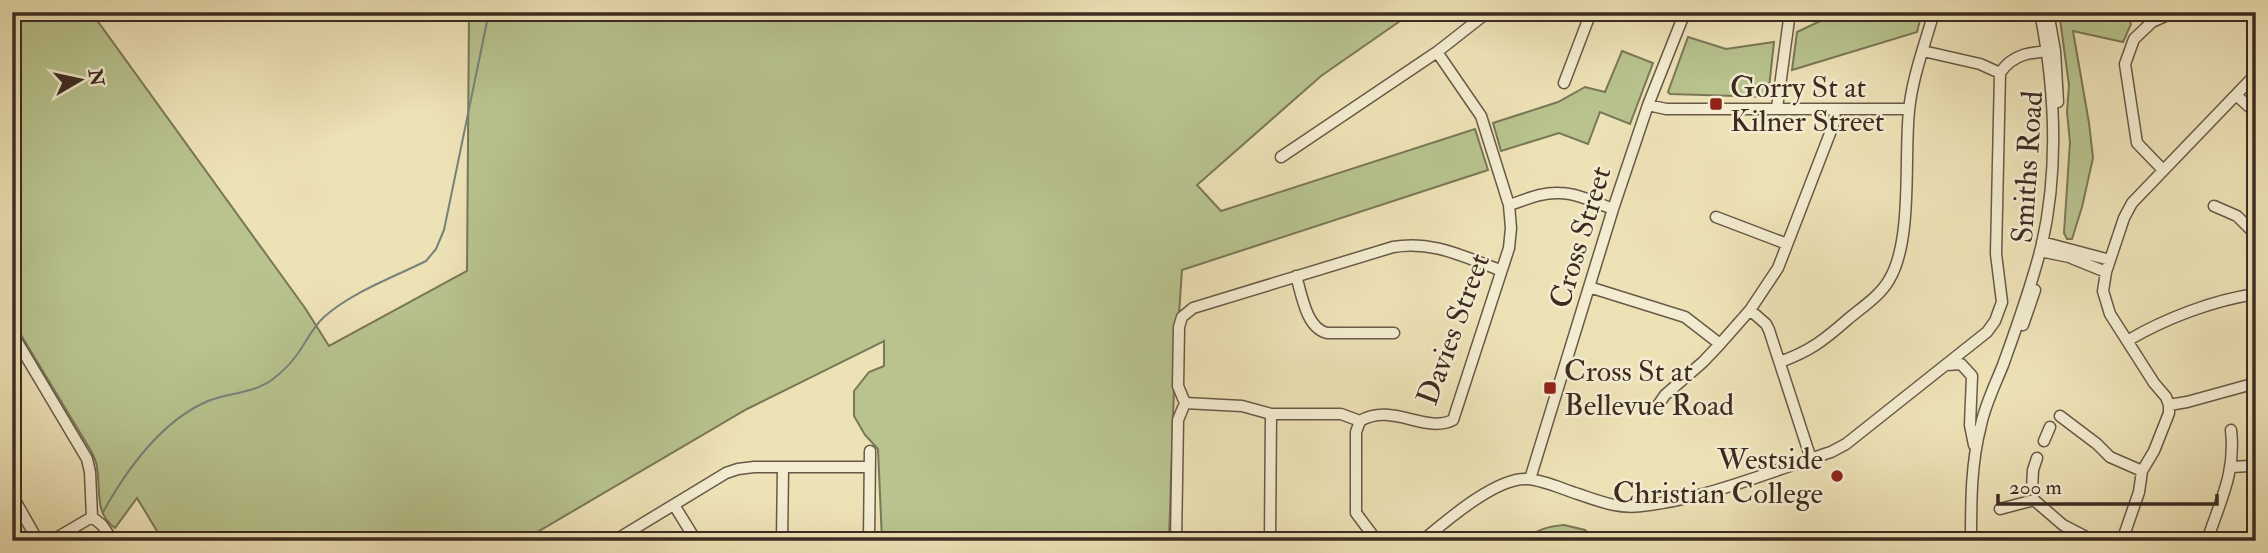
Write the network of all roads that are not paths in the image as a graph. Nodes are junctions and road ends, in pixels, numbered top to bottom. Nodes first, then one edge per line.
1 (1488, 12) edge
2 (1591, 12) edge
3 (1685, 12) edge
4 (1790, 12) edge
5 (1934, 12) edge
6 (2040, 12) edge
7 (2048, 12) edge
8 (2174, 12) edge
9 (1923, 51) junction
10 (2051, 51) junction
11 (1437, 52) junction
12 (2000, 73) junction
13 (2256, 74) edge
14 (1564, 83) dead end
15 (2236, 95) junction
16 (1648, 105) junction
17 (1777, 108) junction
18 (1835, 109) junction
19 (1909, 109) junction
20 (2256, 113) edge
21 (1281, 157) dead end
22 (2164, 170) junction
23 (1509, 205) junction
24 (2214, 206) dead end
25 (1613, 209) junction
26 (1716, 217) dead end
27 (2256, 234) edge
28 (1787, 244) junction
29 (2044, 247) junction
30 (2110, 260) junction
31 (1500, 270) junction
32 (2106, 272) junction
33 (1296, 276) junction
34 (1590, 287) junction
35 (2256, 294) edge
36 (1750, 310) junction
37 (1394, 332) dead end
38 (12, 333) edge
39 (2127, 341) junction
40 (1720, 344) junction
41 (1780, 362) junction
42 (1946, 365) junction
43 (2256, 383) edge
44 (1185, 402) junction
45 (2169, 405) junction
46 (1656, 408) dead end
47 (1271, 414) junction
48 (2060, 416) dead end
49 (1360, 421) junction
50 (2050, 427) dead end
51 (2231, 430) dead end
52 (2044, 441) dead end
53 (1975, 449) junction
54 (870, 451) dead end
55 (2038, 458) dead end
56 (1811, 459) junction
57 (783, 467) junction
58 (870, 467) junction
59 (2232, 467) junction
60 (2249, 467) dead end
61 (2142, 471) junction
62 (1530, 479) junction
63 (2032, 489) dead end
64 (12, 495) edge
65 (674, 505) junction
66 (2000, 509) dead end
67 (92, 517) junction
68 (695, 539) dead end
69 (38, 541) edge
70 (51, 541) edge
71 (113, 541) edge
72 (614, 541) edge
73 (782, 541) edge
74 (869, 541) edge
75 (1176, 541) edge
76 (1270, 541) edge
77 (1377, 541) edge
78 (1423, 541) edge
79 (1971, 541) edge
80 (2094, 541) edge
81 (2122, 541) edge
82 (2207, 541) edge

1 - 11 street
2 - 14 street
3 - 16 street, Cross Street
4 - 17 street
5 - 9 street
6 - 10 street, Smiths Road
7 - 10 street, Smiths Road
8 - 22 street
9 - 12 street, Smiths Road
9 - 19 street
10 - 12 street, Smiths Road
10 - 29 street, Smiths Road
11 - 21 street
11 - 23 street, Davies Street
12 - 42 street, Smiths Road
13 - 15 street
15 - 20 street
15 - 22 street
16 - 17 street
16 - 25 street, Cross Street
17 - 18 street
18 - 19 street
18 - 28 street
19 - 41 street
22 - 30 street
23 - 25 street
23 - 31 street, Davies Street
24 - 27 street
25 - 34 street, Cross Street
26 - 28 street
28 - 36 street
29 - 30 street
29 - 32 street
29 - 53 street, Smiths Road
30 - 32 street
31 - 33 street
31 - 49 street, Davies Street
32 - 39 street
33 - 37 street
33 - 44 street
34 - 40 street
34 - 62 street, Cross Street
35 - 39 street
36 - 40 street
36 - 41 street
38 - 67 street
39 - 45 street
40 - 46 street
41 - 56 street
42 - 53 street
42 - 56 street, Smiths Road
43 - 45 street
44 - 47 street
44 - 75 street
45 - 61 street
47 - 49 street
47 - 76 street
48 - 61 street
49 - 77 street
50 - 52 street
51 - 59 street
53 - 79 street, Smiths Road
54 - 58 street
55 - 63 street
56 - 62 street, Smiths Road
57 - 58 street
57 - 65 street
57 - 73 street
58 - 74 street
59 - 60 street
59 - 82 street
61 - 81 street
62 - 78 street
64 - 69 street
65 - 68 street
65 - 72 street
66 - 80 street
67 - 70 street
67 - 71 street

